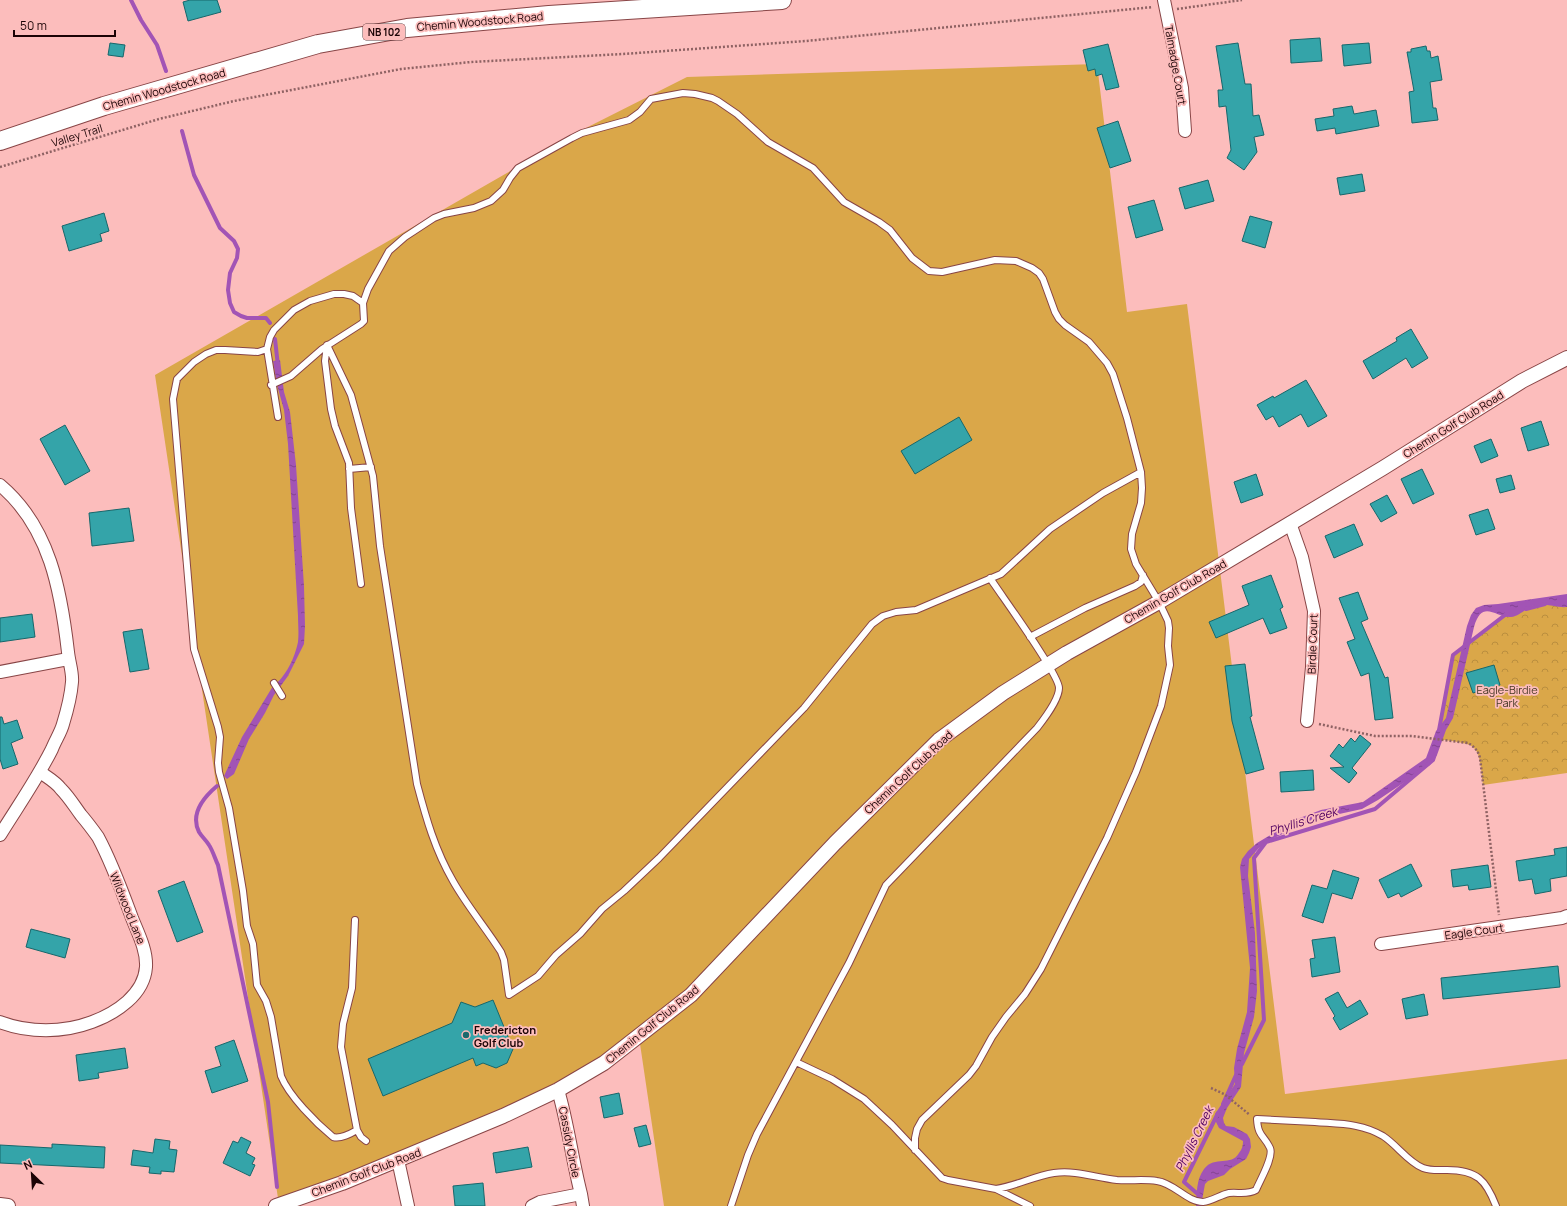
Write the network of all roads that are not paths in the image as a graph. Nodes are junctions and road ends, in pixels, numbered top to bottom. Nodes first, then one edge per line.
1 (782, 0) edge
2 (1165, 5) edge
3 (1186, 131) dead end
4 (0, 141) edge
5 (363, 303) junction
6 (327, 345) junction
7 (267, 349) junction
8 (1567, 358) edge
9 (273, 384) junction
10 (278, 417) dead end
11 (371, 467) junction
12 (349, 469) junction
13 (1141, 472) junction
14 (0, 485) edge
15 (1290, 523) junction
16 (1143, 575) junction
17 (990, 578) junction
18 (361, 584) dead end
19 (1159, 602) junction
20 (1030, 637) junction
21 (68, 659) junction
22 (1048, 665) junction
23 (0, 672) edge
24 (274, 683) dead end
25 (282, 696) dead end
26 (1307, 721) road end
27 (40, 772) junction
28 (0, 834) edge
29 (1567, 916) edge
30 (355, 920) dead end
31 (1381, 944) dead end
32 (0, 1022) edge
33 (796, 1062) junction
34 (558, 1090) junction
35 (357, 1130) junction
36 (366, 1141) dead end
37 (915, 1150) junction
38 (398, 1160) junction
39 (996, 1189) junction
40 (582, 1200) edge
41 (0, 1206) edge
42 (8, 1206) edge
43 (276, 1206) edge
44 (408, 1206) edge
45 (532, 1206) edge
46 (731, 1206) edge
47 (1030, 1206) edge
48 (1496, 1206) edge

1 - 4 main road, Chemin Woodstock Road / NB 102
2 - 3 street, Talmadge Court
5 - 6 lane
5 - 7 lane
5 - 13 lane
6 - 9 lane
6 - 11 lane
6 - 12 lane
7 - 9 lane
7 - 35 lane
8 - 15 street, Chemin Golf Club Road
9 - 10 lane
11 - 12 lane
11 - 17 lane
12 - 18 lane
13 - 16 lane
13 - 17 lane
14 - 21 street
15 - 19 street, Chemin Golf Club Road
15 - 26 street, Birdie Court
16 - 19 lane
16 - 20 lane
17 - 20 lane
19 - 22 street, Chemin Golf Club Road
19 - 37 lane
20 - 22 lane
21 - 23 street
21 - 27 street
22 - 33 lane
22 - 34 street, Chemin Golf Club Road
24 - 25 lane
27 - 28 street
27 - 32 street, Wildwood Lane
29 - 31 street, Eagle Court
30 - 35 lane
33 - 37 lane
33 - 46 lane
34 - 38 street, Chemin Golf Club Road
34 - 40 street, Cassidy Circle
35 - 36 lane
37 - 39 lane
38 - 43 street, Chemin Golf Club Road
38 - 44 street
39 - 47 lane
39 - 48 lane
40 - 45 street, Cassidy Circle
41 - 42 street

